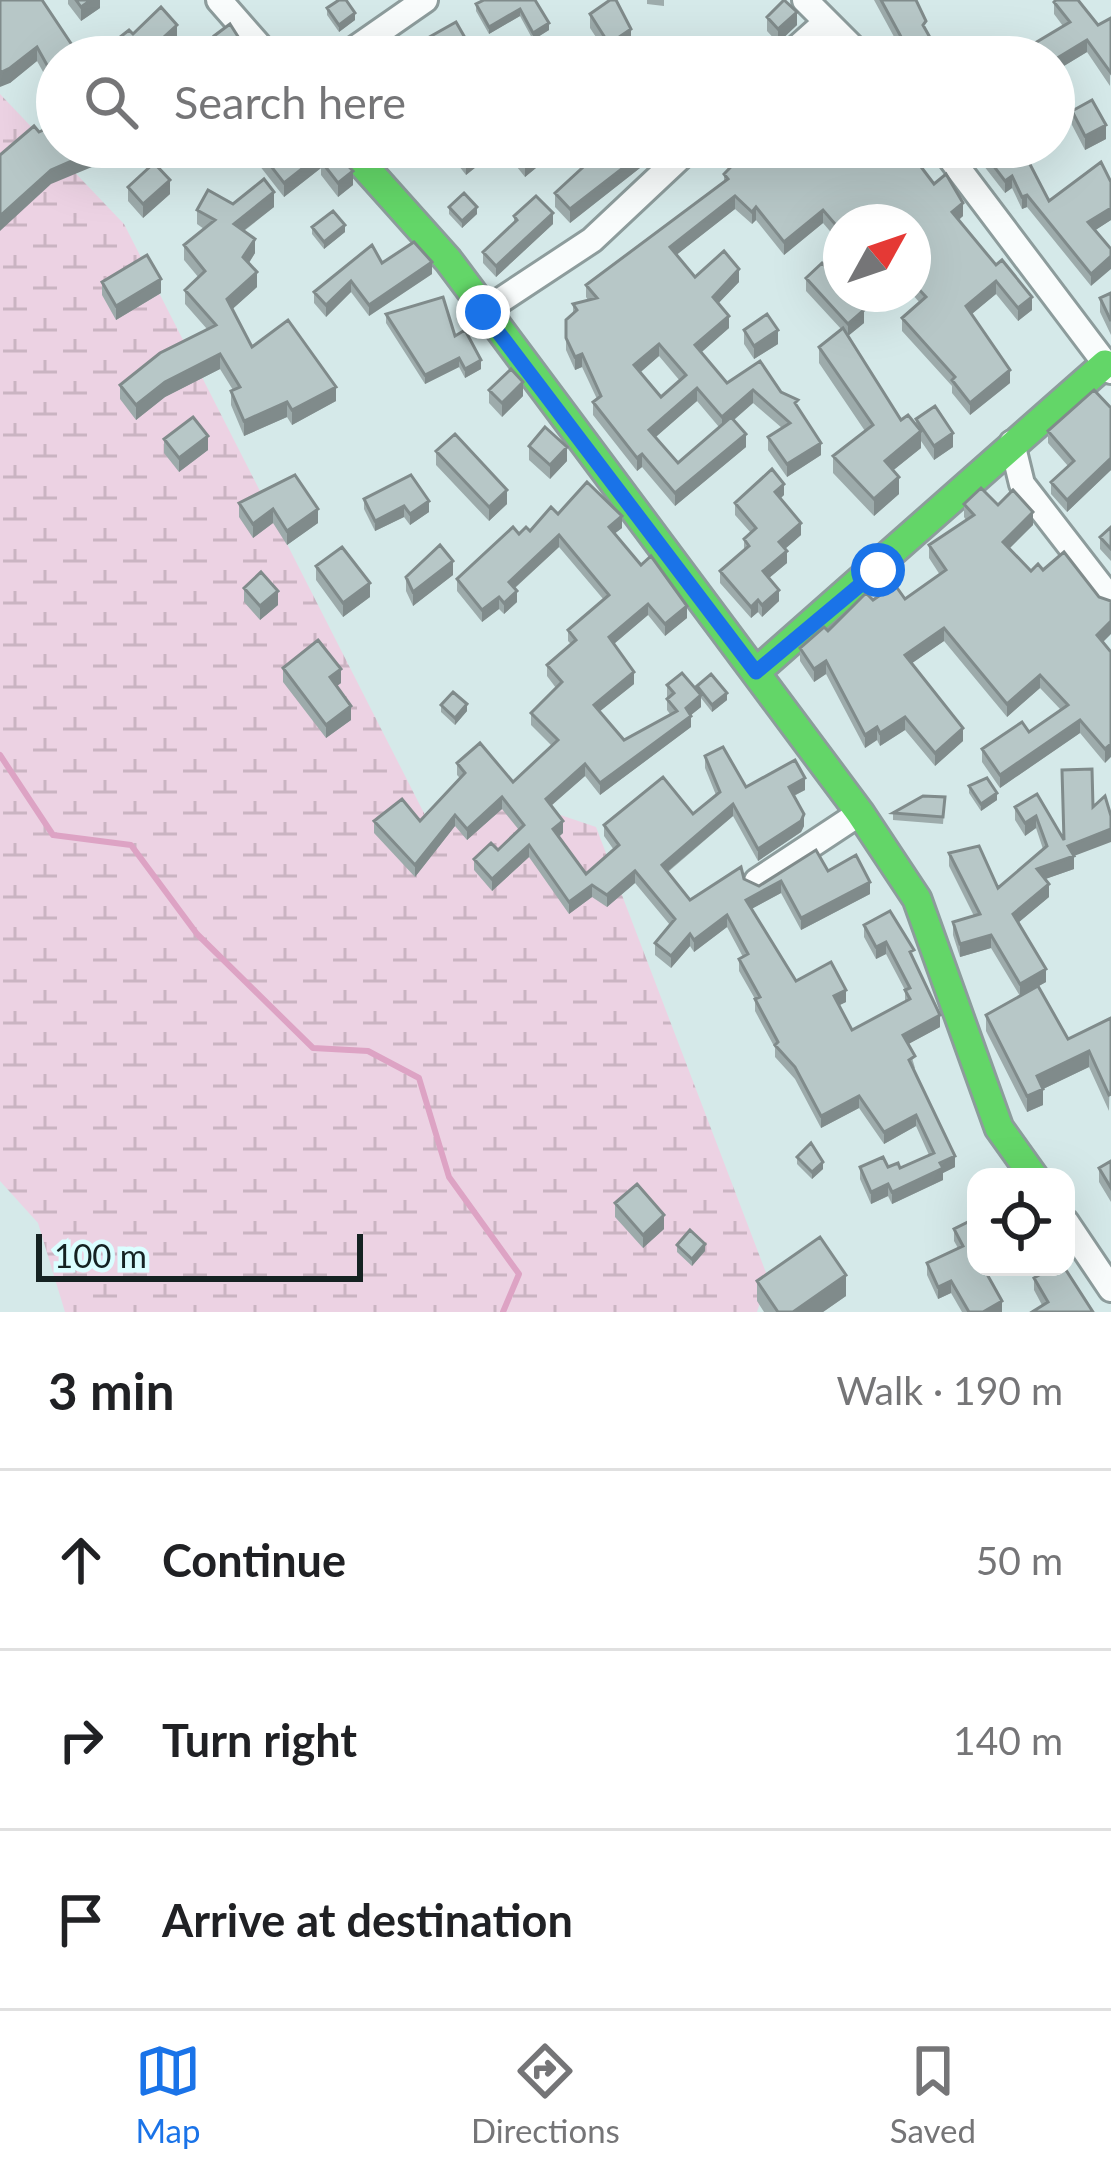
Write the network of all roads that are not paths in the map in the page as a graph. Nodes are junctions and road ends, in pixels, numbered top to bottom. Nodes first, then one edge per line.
1 (219, 0) edge
2 (425, 0) edge
3 (805, 0) edge
4 (825, 23) junction
5 (251, 36) edge
6 (373, 36) edge
7 (811, 36) edge
8 (839, 36) edge
9 (366, 168) edge
10 (669, 168) edge
11 (958, 168) edge
12 (483, 312) junction
13 (1108, 368) edge
14 (1012, 443) junction
15 (1111, 599) edge
16 (756, 672) junction
17 (860, 813) junction
18 (757, 881) edge
19 (1027, 1168) edge
20 (1075, 1235) edge
21 (1111, 1289) edge

1 - 5 street
2 - 6 street
3 - 4 street
4 - 7 street
4 - 8 street
9 - 12 street
10 - 12 street
11 - 13 street
12 - 16 street
13 - 14 street
14 - 15 street
14 - 16 street
16 - 17 street
17 - 18 street
17 - 19 street
20 - 21 street

